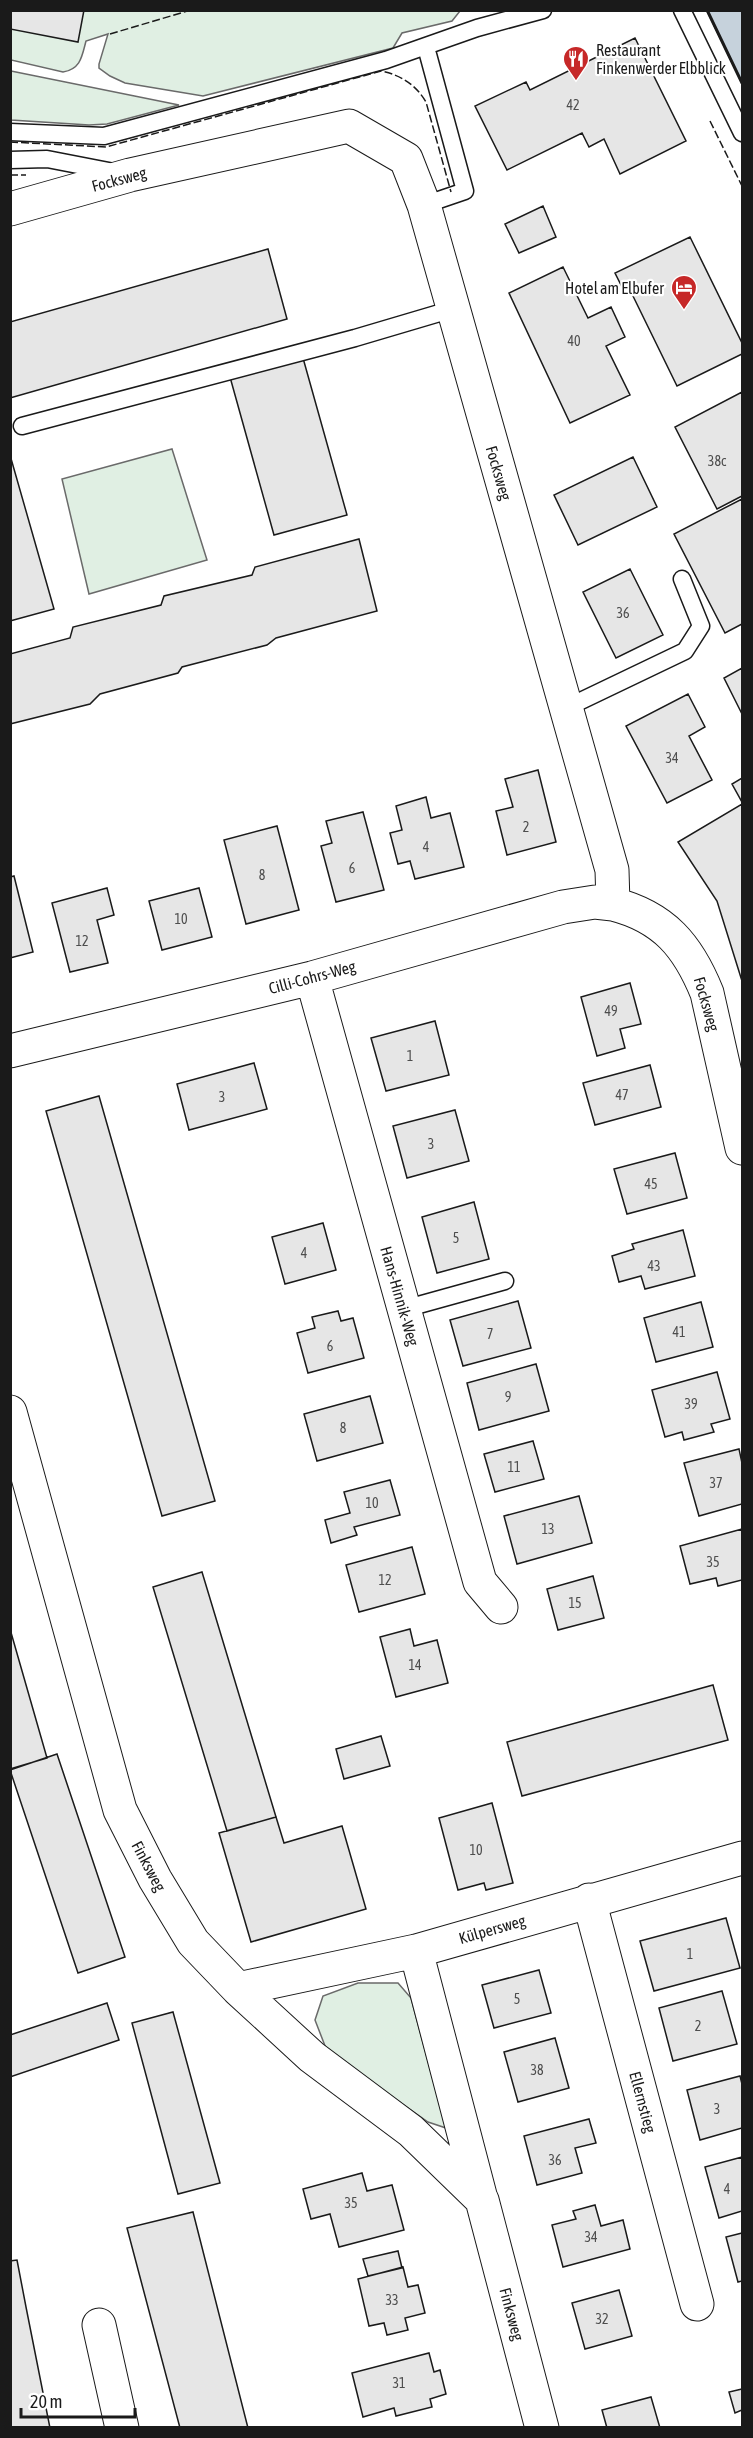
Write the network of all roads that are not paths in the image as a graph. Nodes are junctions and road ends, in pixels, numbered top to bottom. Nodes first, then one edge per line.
1 (543, 10) edge
2 (682, 10) edge
3 (426, 47) junction
4 (10, 132) edge
5 (742, 133) edge
6 (10, 160) edge
7 (130, 176) junction
8 (424, 205) junction
9 (10, 209) edge
10 (453, 309) junction
11 (22, 426) dead end
12 (682, 579) dead end
13 (566, 708) junction
14 (613, 904) junction
15 (312, 978) junction
16 (10, 1051) edge
17 (742, 1148) edge
18 (505, 1281) dead end
19 (404, 1309) junction
20 (10, 1412) edge
21 (501, 1607) dead end
22 (742, 1858) edge
23 (589, 1900) junction
24 (416, 1951) junction
25 (238, 1989) junction
26 (482, 2200) junction
27 (697, 2304) dead end
28 (99, 2325) dead end
29 (122, 2427) edge
30 (542, 2427) edge

1 - 3 lane
2 - 5 lane
3 - 4 lane
3 - 8 lane
6 - 7 lane
7 - 8 street, Focksweg
7 - 9 street, Focksweg
8 - 10 street, Focksweg
10 - 11 lane
10 - 13 street, Focksweg
12 - 13 lane
13 - 14 street, Focksweg
14 - 15 street, Cilli-Cohrs-Weg
14 - 17 street, Focksweg
15 - 16 street, Cilli-Cohrs-Weg
15 - 19 street, Hans-Hinnik-Weg
18 - 19 lane
19 - 21 street, Hans-Hinnik-Weg
20 - 25 street, Finksweg
22 - 23 street, Külpersweg
23 - 24 street, Külpersweg
23 - 27 street, Ellernstieg
24 - 25 street, Külpersweg
24 - 26 street, Finksweg
25 - 26 street, Finksweg
26 - 30 street, Finksweg
28 - 29 street

